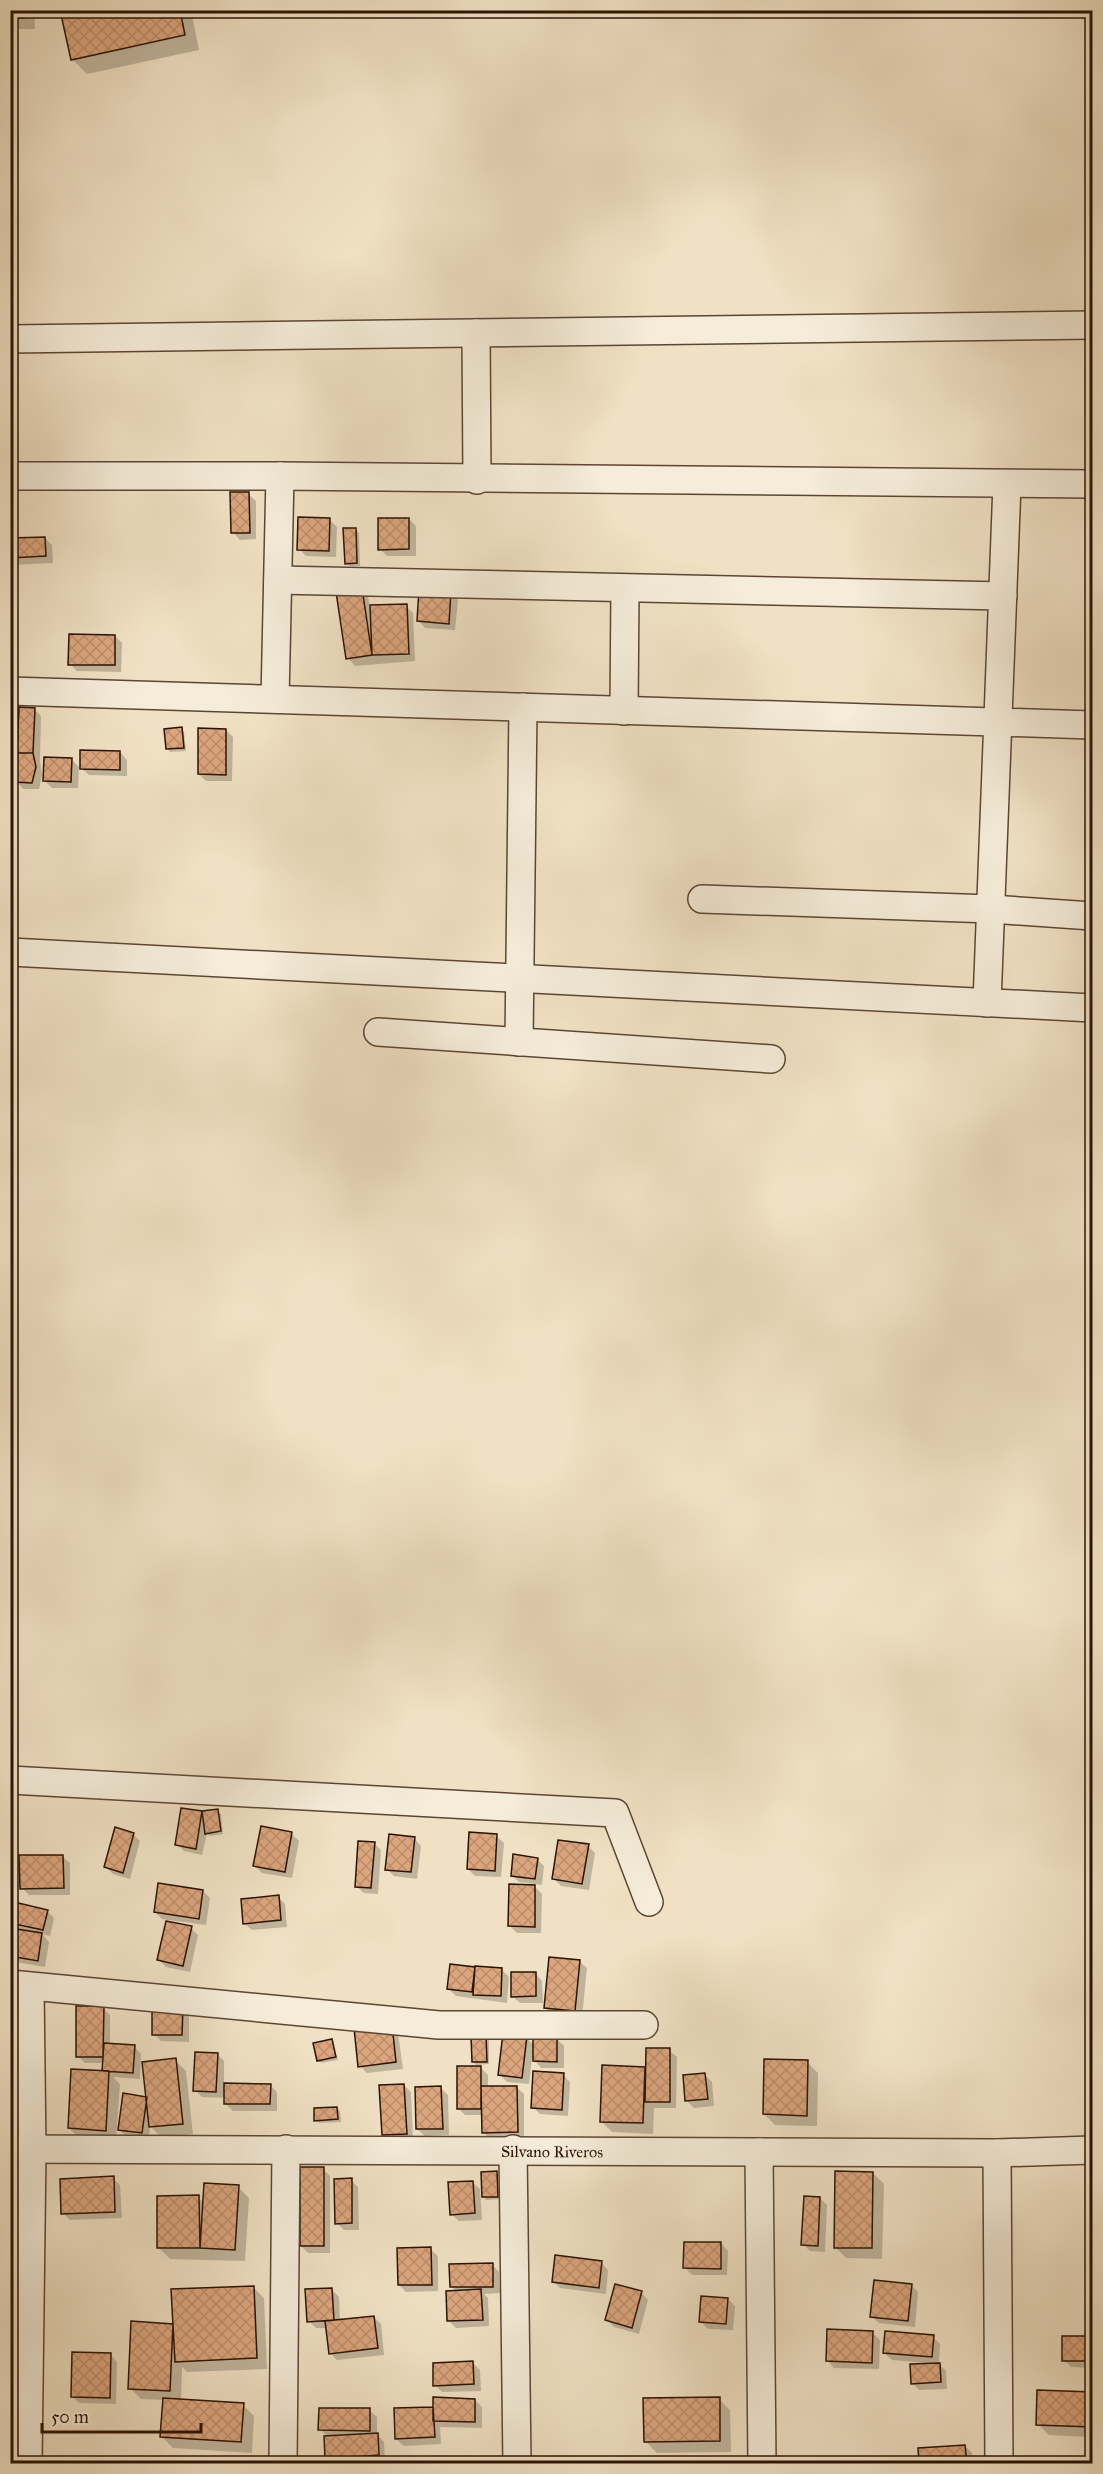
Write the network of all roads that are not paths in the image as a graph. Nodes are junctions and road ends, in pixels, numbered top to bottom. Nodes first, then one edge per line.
1 (1092, 325) edge
2 (476, 333) junction
3 (10, 339) edge
4 (10, 476) edge
5 (280, 476) junction
6 (477, 480) junction
7 (1008, 483) junction
8 (1092, 484) edge
9 (278, 580) junction
10 (625, 588) junction
11 (1003, 596) junction
12 (10, 691) edge
13 (275, 699) junction
14 (523, 707) junction
15 (624, 711) junction
16 (998, 722) junction
17 (1092, 725) edge
18 (702, 899) dead end
19 (991, 909) junction
20 (1092, 916) edge
21 (10, 952) edge
22 (520, 978) junction
23 (987, 1003) junction
24 (1092, 1008) edge
25 (378, 1032) dead end
26 (519, 1042) junction
27 (771, 1059) dead end
28 (10, 1780) edge
29 (649, 1902) dead end
30 (20, 1986) edge
31 (644, 2025) dead end
32 (286, 2149) junction
33 (513, 2149) junction
34 (21, 2150) edge
35 (1092, 2150) edge
36 (759, 2152) junction
37 (997, 2153) junction
38 (28, 2463) edge
39 (283, 2463) edge
40 (517, 2463) edge
41 (762, 2463) edge
42 (999, 2463) edge

1 - 2 street
2 - 3 street
2 - 6 street
4 - 5 street
5 - 6 street
5 - 9 street
6 - 7 street
7 - 8 street
7 - 11 street
9 - 10 street
9 - 13 street
10 - 11 street
10 - 15 street
11 - 16 street
12 - 13 street
13 - 14 street
14 - 15 street
14 - 22 street
15 - 16 street
16 - 17 street
16 - 19 street
18 - 19 street
19 - 20 street
19 - 23 street
21 - 22 street
22 - 23 street
22 - 26 street
23 - 24 street
25 - 26 street
26 - 27 street
28 - 29 street
30 - 31 street
30 - 34 street
32 - 33 street, Silvano Riveros
32 - 34 street, Silvano Riveros
32 - 39 street
33 - 36 street, Silvano Riveros
33 - 40 street
34 - 38 street
35 - 37 street, Silvano Riveros
36 - 37 street, Silvano Riveros
36 - 41 street
37 - 42 street

